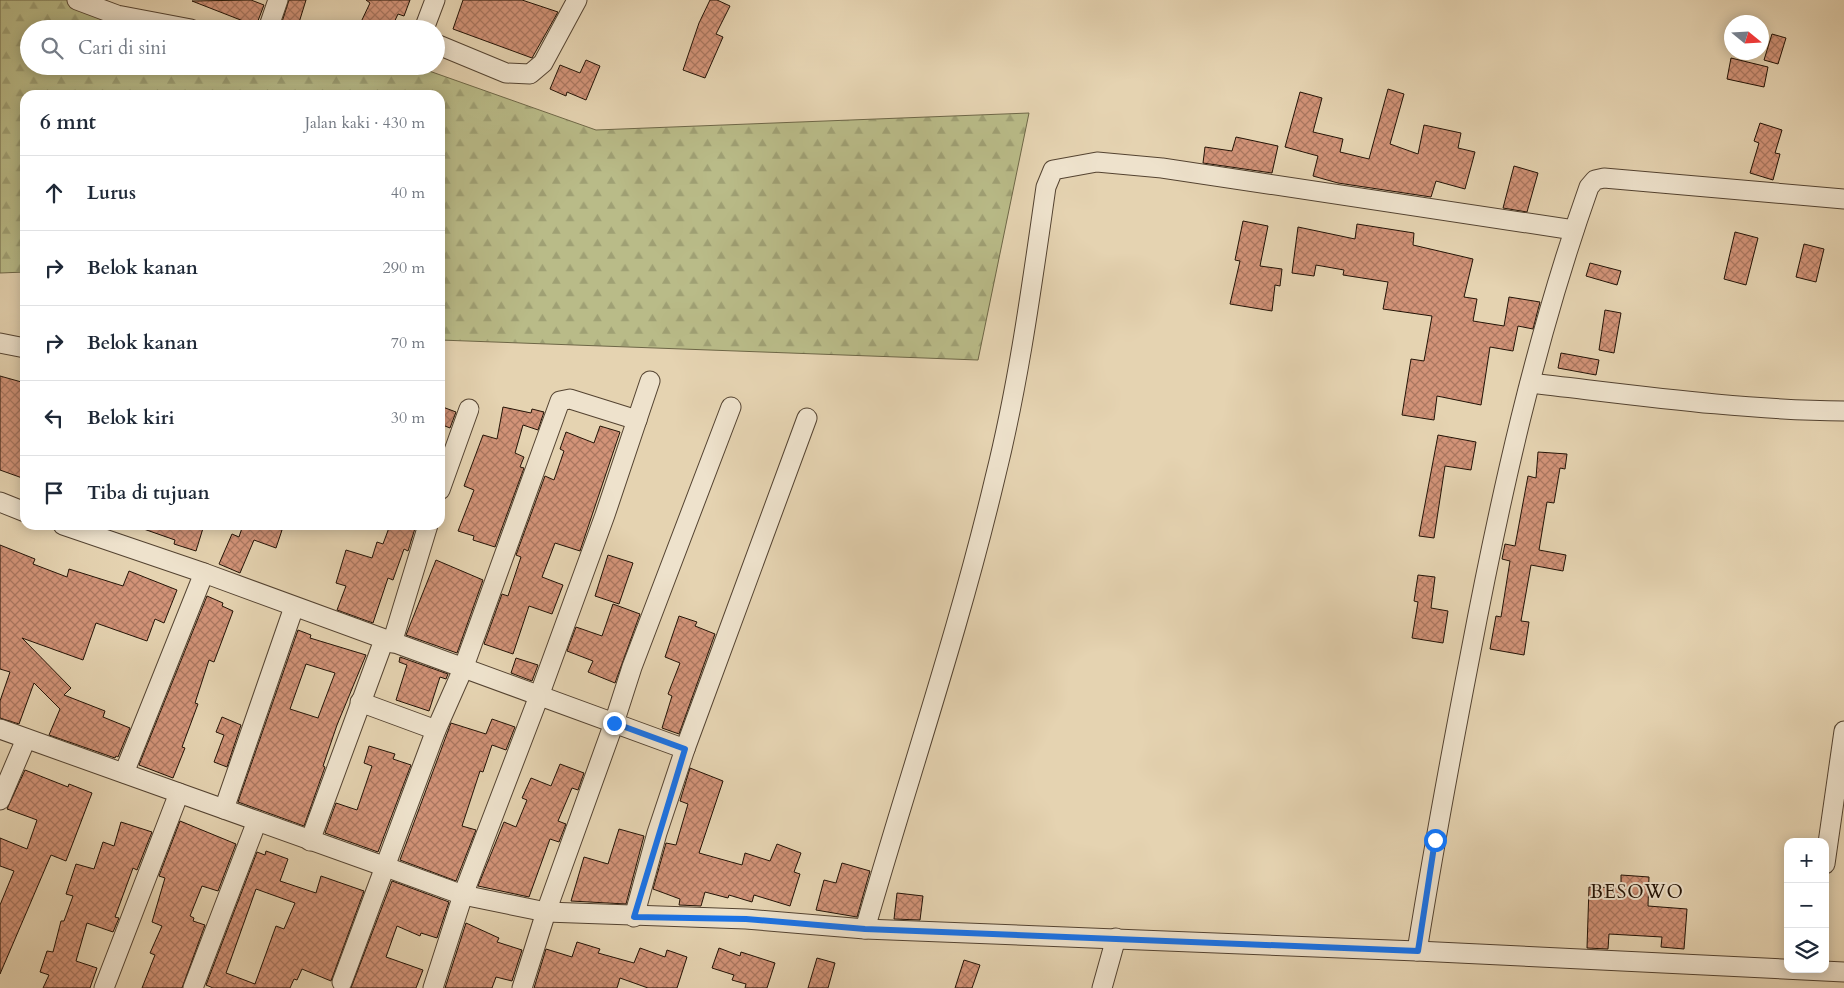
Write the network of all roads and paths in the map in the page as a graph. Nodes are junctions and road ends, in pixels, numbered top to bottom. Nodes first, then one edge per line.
1 (77, 0) edge
2 (278, 0) edge
3 (435, 0) edge
4 (576, 0) edge
5 (120, 8) edge
6 (161, 20) edge
7 (271, 20) edge
8 (427, 20) edge
9 (445, 48) edge
10 (1844, 199) edge
11 (1574, 230) junction
12 (0, 343) edge
13 (20, 347) edge
14 (650, 380) dead end
15 (1530, 383) junction
16 (731, 407) dead end
17 (469, 409) dead end
18 (1844, 412) edge
19 (807, 418) dead end
20 (637, 420) junction
21 (445, 476) edge
22 (0, 502) edge
23 (20, 510) edge
24 (77, 530) edge
25 (426, 530) edge
26 (204, 574) junction
27 (294, 607) junction
28 (388, 641) junction
29 (463, 669) junction
30 (539, 696) junction
31 (360, 702) junction
32 (614, 723) junction
33 (0, 729) edge
34 (436, 730) junction
35 (1844, 731) edge
36 (26, 739) junction
37 (685, 749) junction
38 (124, 773) junction
39 (179, 793) junction
40 (0, 800) edge
41 (224, 809) junction
42 (257, 821) junction
43 (1829, 838) edge
44 (310, 841) junction
45 (386, 867) junction
46 (463, 895) junction
47 (546, 912) junction
48 (634, 917) junction
49 (865, 929) junction
50 (1116, 938) junction
51 (1418, 951) junction
52 (1784, 970) edge
53 (1829, 972) edge
54 (1844, 972) edge
55 (342, 982) dead end
56 (104, 988) edge
57 (193, 988) edge
58 (433, 988) edge
59 (522, 988) edge
60 (1102, 988) edge

1 - 5 street
2 - 7 street
3 - 8 street
4 - 9 street
5 - 6 street
10 - 11 street
11 - 15 street
11 - 49 street
12 - 13 street
14 - 20 street
15 - 18 street
15 - 51 street
16 - 32 street
17 - 21 street
19 - 37 street
20 - 29 street
20 - 30 street
22 - 23 street
24 - 26 street
25 - 28 street
26 - 27 street
26 - 38 street
27 - 28 street
27 - 41 street
28 - 29 street
28 - 31 street
29 - 30 street
29 - 34 street
30 - 32 street
30 - 46 street
31 - 34 street
31 - 44 street
32 - 37 street
32 - 47 street
33 - 36 street
34 - 45 street
35 - 43 street
36 - 38 street
36 - 40 street
37 - 48 street
38 - 39 street
39 - 41 street
39 - 56 street
41 - 42 street
42 - 44 street
42 - 57 street
44 - 45 street
45 - 46 street
45 - 55 street
46 - 47 street
46 - 58 street
47 - 48 street
47 - 59 street
48 - 49 street
49 - 50 street
50 - 51 street
50 - 60 street
51 - 52 street
53 - 54 street

